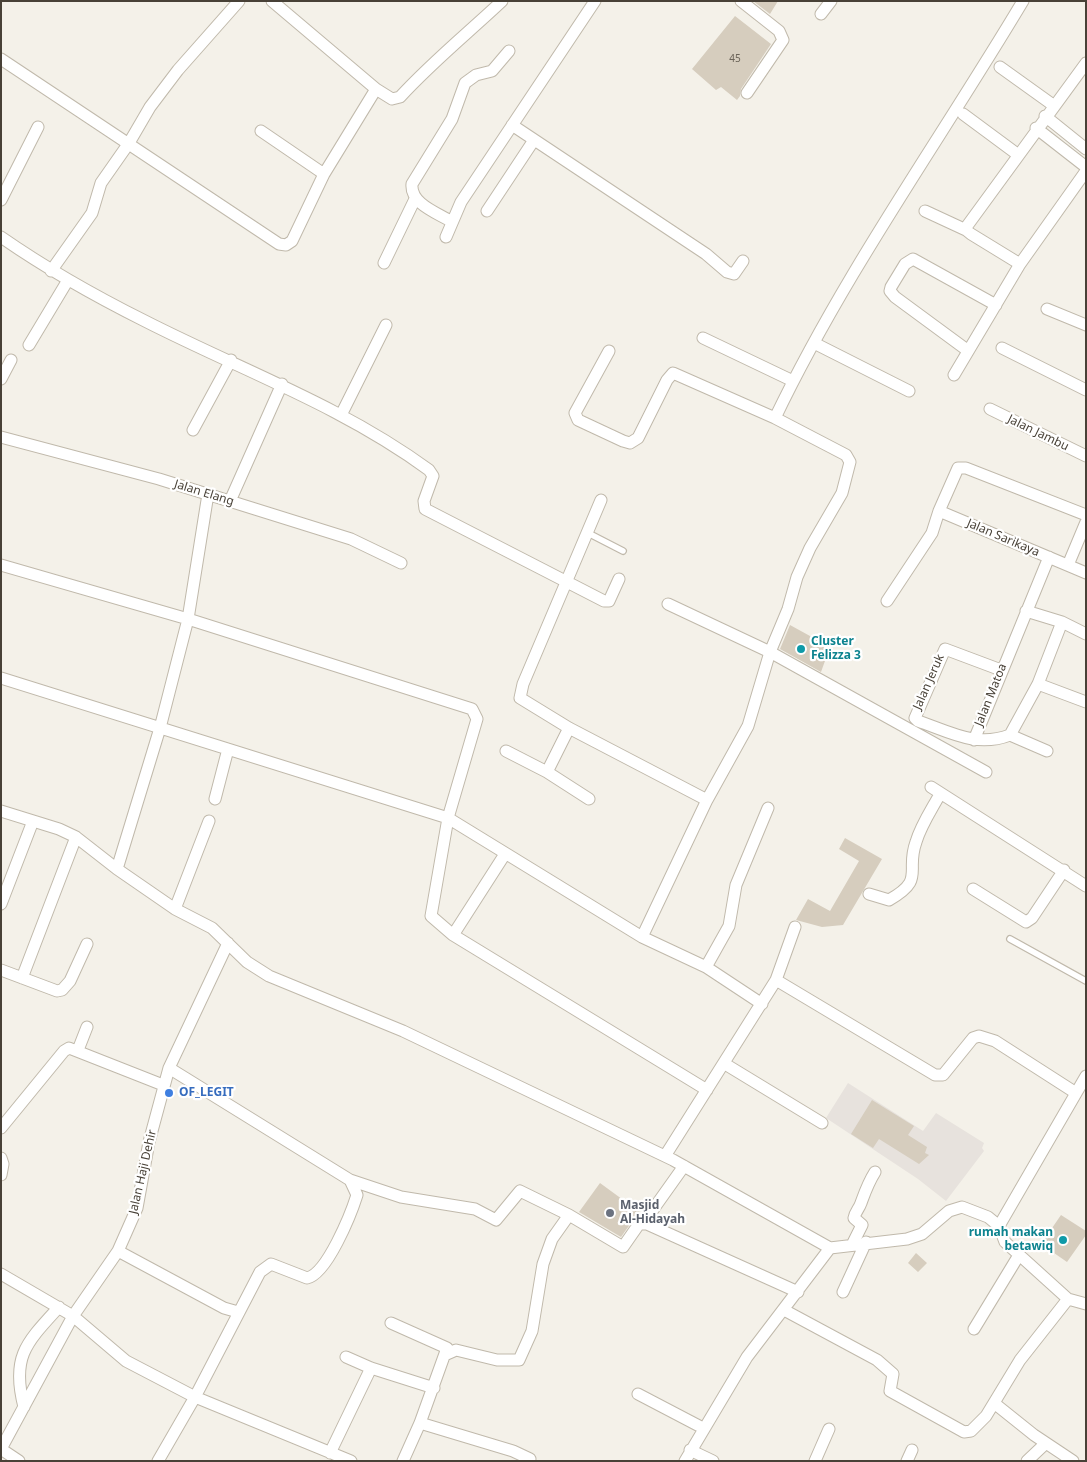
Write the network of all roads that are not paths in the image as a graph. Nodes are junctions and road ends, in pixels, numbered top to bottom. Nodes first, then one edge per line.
1 (239, 1) edge
2 (272, 1) edge
3 (502, 1) edge
4 (595, 1) edge
5 (741, 1) edge
6 (831, 1) edge
7 (1023, 1) edge
8 (820, 14) dead end
9 (509, 51) dead end
10 (1, 60) edge
11 (1086, 63) edge
12 (1000, 67) dead end
13 (376, 89) junction
14 (747, 93) dead end
15 (1053, 106) junction
16 (963, 114) dead end
17 (1045, 116) junction
18 (512, 124) junction
19 (38, 127) dead end
20 (1036, 128) junction
21 (261, 131) dead end
22 (534, 140) junction
23 (129, 143) junction
24 (1086, 149) edge
25 (1017, 154) junction
26 (1086, 167) edge
27 (1086, 171) edge
28 (324, 174) junction
29 (415, 199) junction
30 (1, 200) edge
31 (487, 211) dead end
32 (925, 211) dead end
33 (452, 222) junction
34 (966, 230) junction
35 (1, 237) edge
36 (446, 237) dead end
37 (744, 261) dead end
38 (384, 263) dead end
39 (1020, 264) junction
40 (51, 271) junction
41 (68, 280) junction
42 (996, 305) junction
43 (1047, 309) dead end
44 (386, 325) dead end
45 (1086, 325) edge
46 (703, 338) dead end
47 (814, 343) junction
48 (29, 345) dead end
49 (1002, 348) dead end
50 (968, 350) junction
51 (609, 351) dead end
52 (11, 360) dead end
53 (231, 360) junction
54 (954, 375) dead end
55 (1, 379) edge
56 (793, 381) junction
57 (282, 384) junction
58 (1086, 390) edge
59 (909, 391) dead end
60 (990, 409) dead end
61 (341, 415) junction
62 (775, 418) junction
63 (193, 430) dead end
64 (1, 437) edge
65 (1086, 456) edge
66 (208, 494) junction
67 (601, 500) dead end
68 (230, 501) junction
69 (939, 511) junction
70 (1086, 515) edge
71 (1086, 522) edge
72 (588, 533) junction
73 (623, 552) dead end
74 (1049, 557) junction
75 (400, 564) dead end
76 (1, 565) edge
77 (1068, 565) junction
78 (1086, 573) edge
79 (619, 579) dead end
80 (567, 583) junction
81 (886, 601) dead end
82 (668, 604) dead end
83 (1026, 611) junction
84 (188, 619) junction
85 (1062, 622) junction
86 (1086, 634) edge
87 (770, 652) junction
88 (1001, 670) junction
89 (1, 678) edge
90 (1038, 684) junction
91 (1086, 702) edge
92 (160, 728) junction
93 (569, 728) junction
94 (1010, 735) junction
95 (971, 739) junction
96 (228, 749) junction
97 (506, 750) dead end
98 (1047, 751) dead end
99 (547, 772) junction
100 (986, 772) dead end
101 (215, 799) dead end
102 (589, 799) dead end
103 (707, 800) junction
104 (768, 808) dead end
105 (1, 810) edge
106 (448, 818) junction
107 (33, 821) junction
108 (209, 821) dead end
109 (76, 837) junction
110 (505, 854) junction
111 (117, 869) junction
112 (1064, 870) junction
113 (1086, 886) edge
114 (973, 888) dead end
115 (869, 894) dead end
116 (1, 904) edge
117 (175, 909) junction
118 (795, 927) dead end
119 (453, 935) junction
120 (642, 937) junction
121 (1010, 939) dead end
122 (228, 943) junction
123 (87, 944) dead end
124 (706, 967) junction
125 (1, 970) edge
126 (22, 978) junction
127 (776, 980) junction
128 (1086, 981) edge
129 (762, 1004) junction
130 (87, 1027) dead end
131 (78, 1050) junction
132 (725, 1064) junction
133 (169, 1068) junction
134 (1086, 1076) edge
135 (163, 1085) junction
136 (707, 1090) junction
137 (1076, 1093) junction
138 (822, 1123) dead end
139 (1, 1128) edge
140 (665, 1156) junction
141 (1, 1158) edge
142 (684, 1166) junction
143 (874, 1172) dead end
144 (1, 1175) edge
145 (350, 1180) junction
146 (652, 1212) dead end
147 (569, 1215) junction
148 (999, 1226) junction
149 (866, 1242) junction
150 (852, 1245) junction
151 (830, 1248) junction
152 (118, 1251) junction
153 (1019, 1255) junction
154 (1, 1274) edge
155 (798, 1292) junction
156 (843, 1292) dead end
157 (1068, 1299) junction
158 (1086, 1304) edge
159 (58, 1307) junction
160 (784, 1310) junction
161 (238, 1312) junction
162 (74, 1316) junction
163 (391, 1323) dead end
164 (974, 1329) dead end
165 (447, 1354) junction
166 (346, 1357) dead end
167 (371, 1368) junction
168 (434, 1388) junction
169 (638, 1394) dead end
170 (195, 1396) junction
171 (994, 1403) junction
172 (24, 1407) junction
173 (420, 1423) junction
174 (703, 1428) junction
175 (829, 1430) dead end
176 (1046, 1443) junction
177 (912, 1450) dead end
178 (330, 1453) junction
179 (688, 1456) edge
180 (530, 1458) dead end
181 (19, 1461) edge
182 (158, 1461) edge
183 (351, 1461) edge
184 (403, 1461) edge
185 (713, 1461) edge
186 (815, 1461) edge
187 (907, 1461) edge
188 (1027, 1461) edge
189 (1073, 1461) edge

1 - 23 street
2 - 13 street
3 - 13 street
4 - 18 street
5 - 14 street
6 - 8 street
7 - 47 street
9 - 29 street
10 - 23 street
11 - 15 street
12 - 15 street
13 - 28 street
15 - 17 street
16 - 25 street
17 - 20 street
17 - 24 street
18 - 22 street
18 - 33 street
19 - 30 street
20 - 25 street
20 - 26 street
21 - 28 street
22 - 31 street
22 - 37 street
23 - 28 street
23 - 40 street
25 - 34 street
27 - 39 street
29 - 33 street
29 - 38 street
32 - 34 street
33 - 36 street
34 - 39 street
35 - 40 street
39 - 42 street
40 - 41 street
41 - 48 street
41 - 53 street
42 - 50 street
42 - 50 street
43 - 45 street
44 - 61 street
46 - 56 street
47 - 56 street
47 - 59 street
49 - 58 street
50 - 54 street
51 - 62 street
52 - 55 street
53 - 57 street
53 - 63 street
56 - 62 street
57 - 61 street
57 - 68 street
60 - 65 street, Jalan Jambu
61 - 80 street
62 - 87 street
64 - 66 street, Jalan Elang
66 - 68 street, Jalan Elang
66 - 84 street
67 - 72 street
68 - 75 street, Jalan Elang
69 - 70 street
69 - 74 street, Jalan Sarikaya
69 - 81 street
71 - 77 street
72 - 73 lane
72 - 80 street
74 - 77 street, Jalan Sarikaya
74 - 83 street, Jalan Matoa
76 - 84 street
77 - 78 street, Jalan Sarikaya
79 - 80 street
80 - 93 street
82 - 87 street
83 - 85 street
83 - 88 street, Jalan Matoa
84 - 92 street
84 - 106 street
85 - 86 street
85 - 90 street
87 - 100 street
87 - 103 street
88 - 95 street, Jalan Matoa
88 - 95 street, Jalan Jeruk
89 - 92 street
90 - 91 street
90 - 94 street
92 - 96 street
92 - 111 street
93 - 99 street
93 - 103 street
94 - 95 street, Jalan Matoa
94 - 98 street
96 - 101 street
96 - 106 street
97 - 99 street
99 - 102 street
103 - 120 street
104 - 124 street
105 - 107 street
106 - 110 street
106 - 119 street
107 - 109 street
107 - 116 street
108 - 117 street
109 - 111 street
109 - 126 street
110 - 119 street
110 - 120 street
111 - 117 street
112 - 113 street
112 - 114 street
112 - 115 street
117 - 122 street
118 - 127 street
119 - 136 street
120 - 124 street
121 - 128 lane
122 - 133 street, Jalan Haji Dehir
122 - 140 street
123 - 126 street
124 - 129 street
125 - 126 street
127 - 129 street
127 - 137 street
129 - 132 street
130 - 131 street
131 - 135 street
131 - 139 street
132 - 136 street
132 - 138 street
133 - 135 street, Jalan Haji Dehir
133 - 145 street
134 - 137 street
135 - 152 street, Jalan Haji Dehir
136 - 140 street
137 - 148 street
140 - 142 street
141 - 144 street
142 - 146 street
142 - 151 street
143 - 150 street
145 - 147 street
145 - 161 street
147 - 155 street
147 - 165 street
148 - 149 street
148 - 153 street
149 - 150 street
149 - 156 street
150 - 151 street
151 - 155 street
152 - 161 street
152 - 162 street, Jalan Haji Dehir
153 - 157 street
153 - 164 street
154 - 159 street
155 - 160 street
157 - 158 street
157 - 171 street
159 - 162 street
159 - 172 street
160 - 171 street
160 - 174 street
161 - 170 street
162 - 170 street
162 - 172 street, Jalan Haji Dehir
163 - 165 street
165 - 168 street
166 - 167 street
167 - 168 street
167 - 178 street
168 - 173 street
169 - 174 street
170 - 178 street
170 - 182 street
171 - 176 street
172 - 181 street, Jalan Haji Dehir
173 - 180 street
173 - 184 street
174 - 179 street
175 - 186 street
176 - 188 street
176 - 189 street
177 - 187 street
178 - 183 street
179 - 185 street

